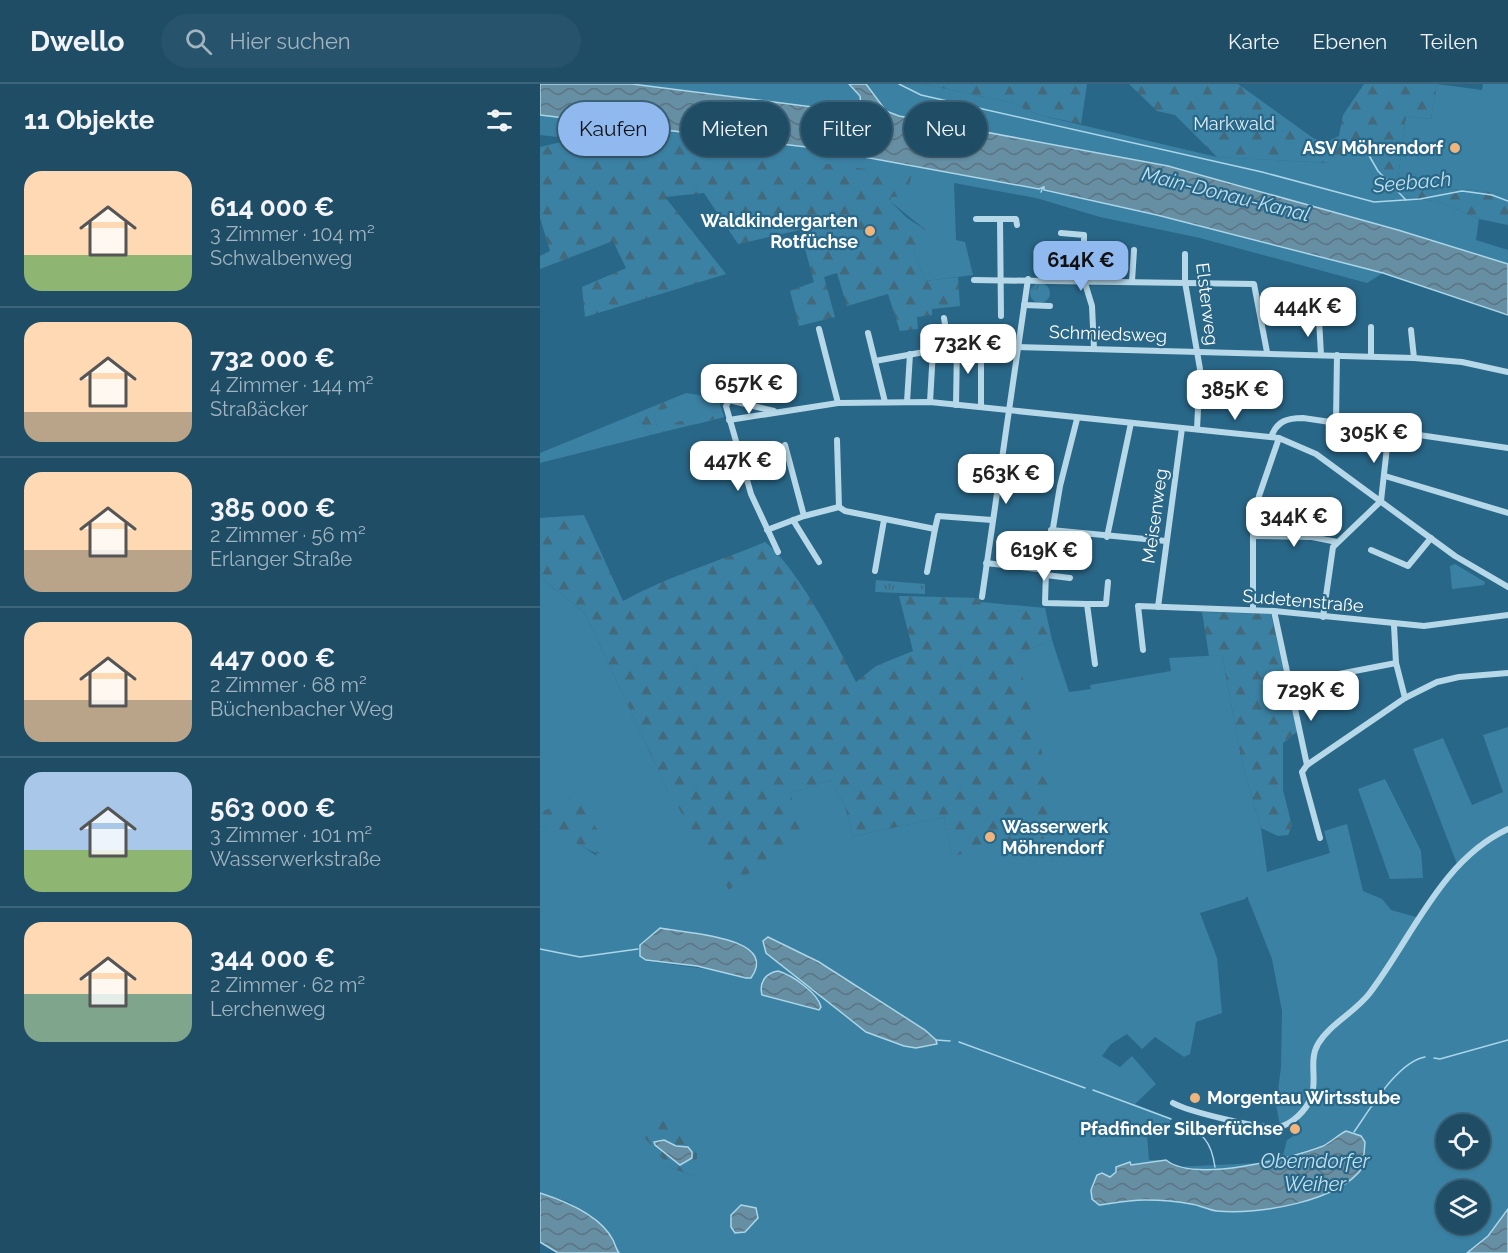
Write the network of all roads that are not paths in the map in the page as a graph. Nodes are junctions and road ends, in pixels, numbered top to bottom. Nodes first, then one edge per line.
1 (976, 219) dead end
2 (1000, 219) junction
3 (1017, 225) dead end
4 (1061, 232) dead end
5 (1134, 250) dead end
6 (1185, 254) dead end
7 (1000, 279) junction
8 (1028, 279) junction
9 (974, 280) dead end
10 (1084, 280) junction
11 (1132, 281) junction
12 (1185, 282) junction
13 (1024, 304) junction
14 (1050, 306) dead end
15 (1001, 316) dead end
16 (944, 318) dead end
17 (1319, 319) dead end
18 (1371, 327) dead end
19 (819, 328) dead end
20 (1411, 330) dead end
21 (867, 333) dead end
22 (957, 346) junction
23 (981, 346) junction
24 (949, 347) junction
25 (1019, 347) junction
26 (1094, 349) junction
27 (933, 350) junction
28 (1198, 351) junction
29 (1267, 352) junction
30 (909, 354) junction
31 (1321, 355) junction
32 (1337, 355) junction
33 (1371, 356) junction
34 (1414, 357) junction
35 (875, 362) junction
36 (1508, 372) edge
37 (885, 402) junction
38 (907, 402) junction
39 (930, 402) junction
40 (838, 403) junction
41 (956, 405) junction
42 (981, 408) junction
43 (774, 411) junction
44 (1008, 411) junction
45 (1077, 419) junction
46 (729, 420) junction
47 (1336, 422) junction
48 (1131, 423) junction
49 (1182, 428) junction
50 (1197, 429) junction
51 (1389, 429) junction
52 (1271, 437) junction
53 (1279, 438) junction
54 (1508, 439) edge
55 (837, 440) dead end
56 (784, 445) dead end
57 (1507, 448) edge
58 (1385, 476) junction
59 (1381, 501) junction
60 (839, 507) junction
61 (1508, 513) edge
62 (804, 516) junction
63 (793, 520) junction
64 (884, 520) junction
65 (992, 520) junction
66 (935, 529) junction
67 (767, 530) junction
68 (1051, 530) junction
69 (1253, 536) junction
70 (1107, 537) junction
71 (1431, 538) junction
72 (1166, 542) junction
73 (1337, 542) junction
74 (1371, 550) dead end
75 (778, 552) dead end
76 (819, 562) dead end
77 (986, 563) junction
78 (875, 572) dead end
79 (927, 572) dead end
80 (1046, 573) junction
81 (1070, 578) dead end
82 (1108, 582) dead end
83 (1508, 587) edge
84 (982, 597) dead end
85 (1087, 604) junction
86 (1158, 607) junction
87 (1253, 610) junction
88 (1274, 611) junction
89 (1508, 615) edge
90 (1323, 617) junction
91 (1394, 625) junction
92 (1143, 650) dead end
93 (1396, 663) junction
94 (1095, 664) dead end
95 (1508, 673) edge
96 (1289, 677) junction
97 (1405, 698) junction
98 (1307, 765) junction
99 (1508, 829) edge
100 (1320, 838) dead end
101 (1173, 1102) dead end

1 - 2 street
2 - 3 street
2 - 7 street
4 - 10 street
5 - 11 street
6 - 12 street, Elsterweg
7 - 8 street
7 - 9 street
7 - 15 street
8 - 10 street
8 - 13 street
10 - 11 street
10 - 26 street
11 - 12 street
12 - 28 street, Elsterweg
12 - 29 street
13 - 14 street
13 - 25 street
16 - 24 street
17 - 31 street
18 - 33 street
19 - 40 street
20 - 34 street
21 - 35 street
22 - 23 street, Schmiedsweg
22 - 24 street, Schmiedsweg
22 - 41 street
23 - 25 street, Schmiedsweg
23 - 42 street
24 - 27 street, Schmiedsweg
25 - 26 street, Schmiedsweg
25 - 44 street
26 - 28 street, Schmiedsweg
27 - 30 street, Schmiedsweg
27 - 39 street
28 - 29 street, Schmiedsweg
28 - 50 street, Elsterweg
29 - 31 street, Schmiedsweg
30 - 35 street, Schmiedsweg
30 - 38 street
31 - 32 street, Schmiedsweg
32 - 33 street, Schmiedsweg
32 - 47 street
33 - 34 street, Schmiedsweg
34 - 36 street, Schmiedsweg
35 - 37 street
37 - 38 street
37 - 40 street
38 - 39 street
39 - 41 street
40 - 43 street
41 - 42 street
42 - 44 street
43 - 46 street
43 - 46 street
44 - 45 street
44 - 65 street
45 - 48 street
45 - 68 street
46 - 67 street
47 - 51 street
47 - 52 street
48 - 49 street
48 - 70 street
49 - 50 street
49 - 72 street, Meisenweg
50 - 52 street
51 - 57 street
51 - 58 street
52 - 53 street
53 - 59 street
53 - 69 street
54 - 57 street
55 - 60 street
56 - 62 street
58 - 59 street
58 - 61 street
59 - 71 street
59 - 73 street
60 - 62 street
60 - 64 street
62 - 63 street
63 - 67 street
63 - 76 street
64 - 66 street
64 - 78 street
65 - 66 street
65 - 77 street
66 - 79 street
67 - 75 street
68 - 70 street
68 - 80 street
69 - 73 street
69 - 87 street
70 - 72 street
71 - 74 street
71 - 83 street
72 - 86 street, Meisenweg
73 - 90 street
77 - 80 street
77 - 84 street
80 - 81 street
80 - 85 street
82 - 85 street
85 - 94 street
86 - 87 street, Sudetenstraße
86 - 92 street, Sudetenstraße
87 - 88 street, Sudetenstraße
88 - 90 street, Sudetenstraße
88 - 96 street
89 - 91 street, Sudetenstraße
90 - 91 street, Sudetenstraße
91 - 93 street
93 - 96 street
93 - 97 street
95 - 97 street
96 - 98 street
97 - 98 street
98 - 100 street
99 - 101 street

